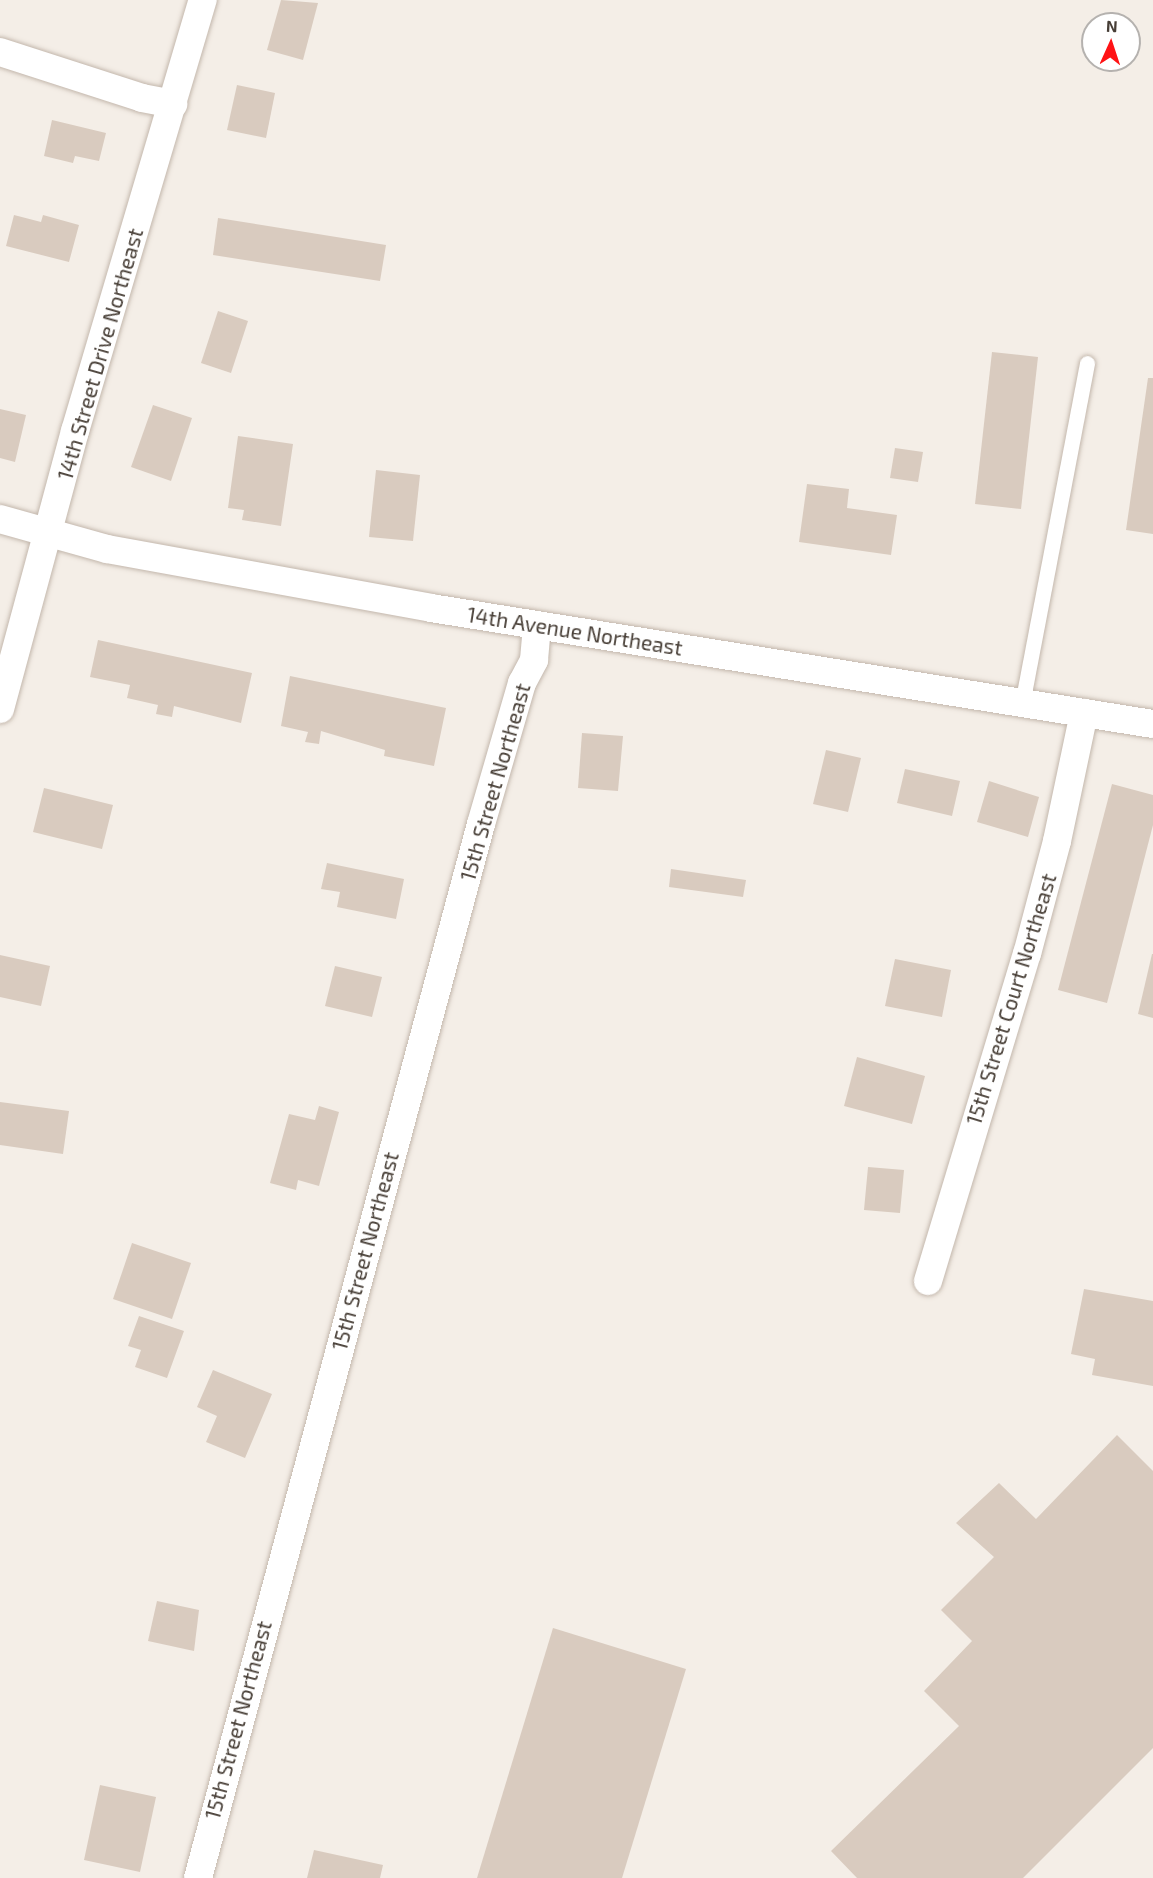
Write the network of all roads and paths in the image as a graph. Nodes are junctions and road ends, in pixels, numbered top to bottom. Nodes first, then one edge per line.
1 (202, 0) edge
2 (0, 52) edge
3 (173, 104) junction
4 (1087, 363) dead end
5 (0, 519) edge
6 (50, 533) junction
7 (537, 625) junction
8 (1022, 704) junction
9 (0, 709) edge
10 (1084, 713) junction
11 (1153, 724) edge
12 (928, 1281) dead end
13 (198, 1878) edge

1 - 3 street, 14th Street Drive Northeast
2 - 3 street
3 - 6 street, 14th Street Drive Northeast
4 - 8 lane
5 - 6 street, 14th Avenue Northeast
6 - 7 street, 14th Avenue Northeast
6 - 9 street, 14th Street Drive Northeast
7 - 8 street, 14th Avenue Northeast
7 - 13 street, 15th Street Northeast
8 - 10 street, 14th Avenue Northeast
10 - 11 street, 14th Avenue Northeast
10 - 12 street, 15th Street Court Northeast

